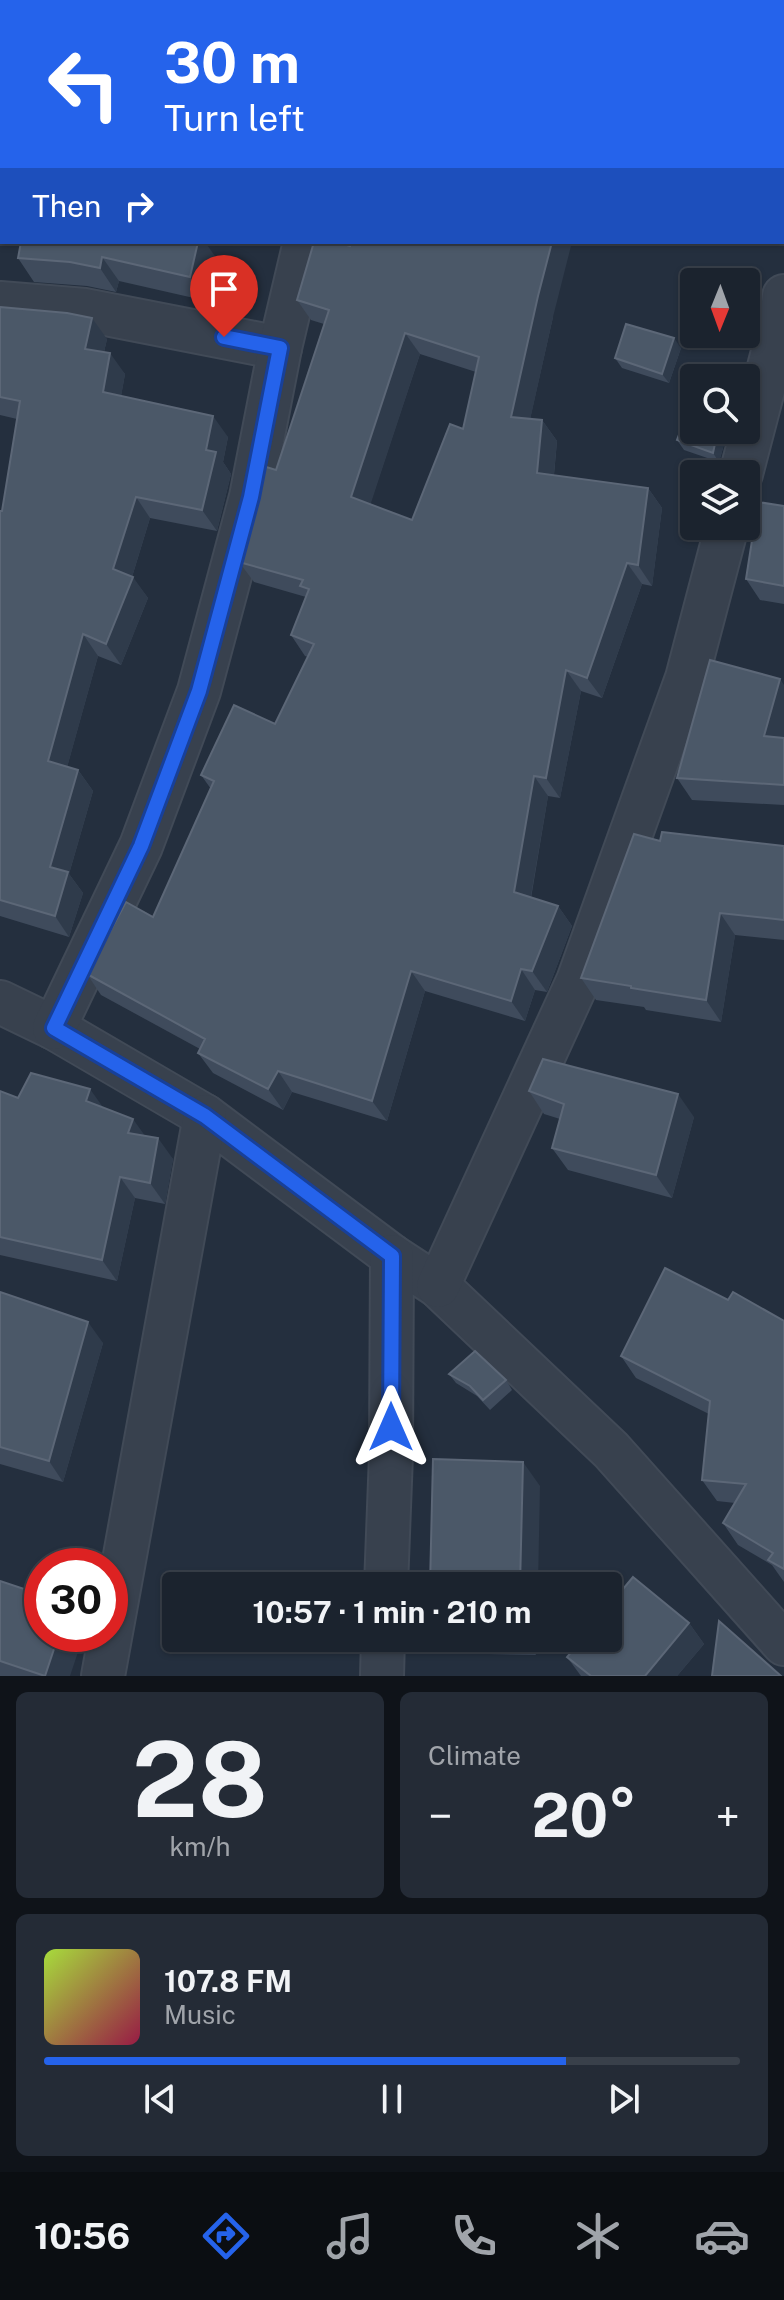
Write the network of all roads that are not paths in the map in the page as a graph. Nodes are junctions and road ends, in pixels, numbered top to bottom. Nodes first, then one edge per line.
1 (305, 244) edge
2 (0, 303) edge
3 (783, 315) edge
4 (280, 348) junction
5 (745, 460) edge
6 (723, 540) edge
7 (0, 1002) edge
8 (54, 1028) junction
9 (205, 1116) junction
10 (392, 1256) junction
11 (438, 1286) junction
12 (387, 1572) edge
13 (784, 1644) edge
14 (383, 1652) edge
15 (103, 1676) edge
16 (382, 1676) edge

1 - 4 street
2 - 4 street
3 - 5 street
4 - 8 street
6 - 11 street
7 - 8 street
8 - 9 street
9 - 10 street
9 - 15 street
10 - 11 street
10 - 12 street
11 - 13 street
14 - 16 street

